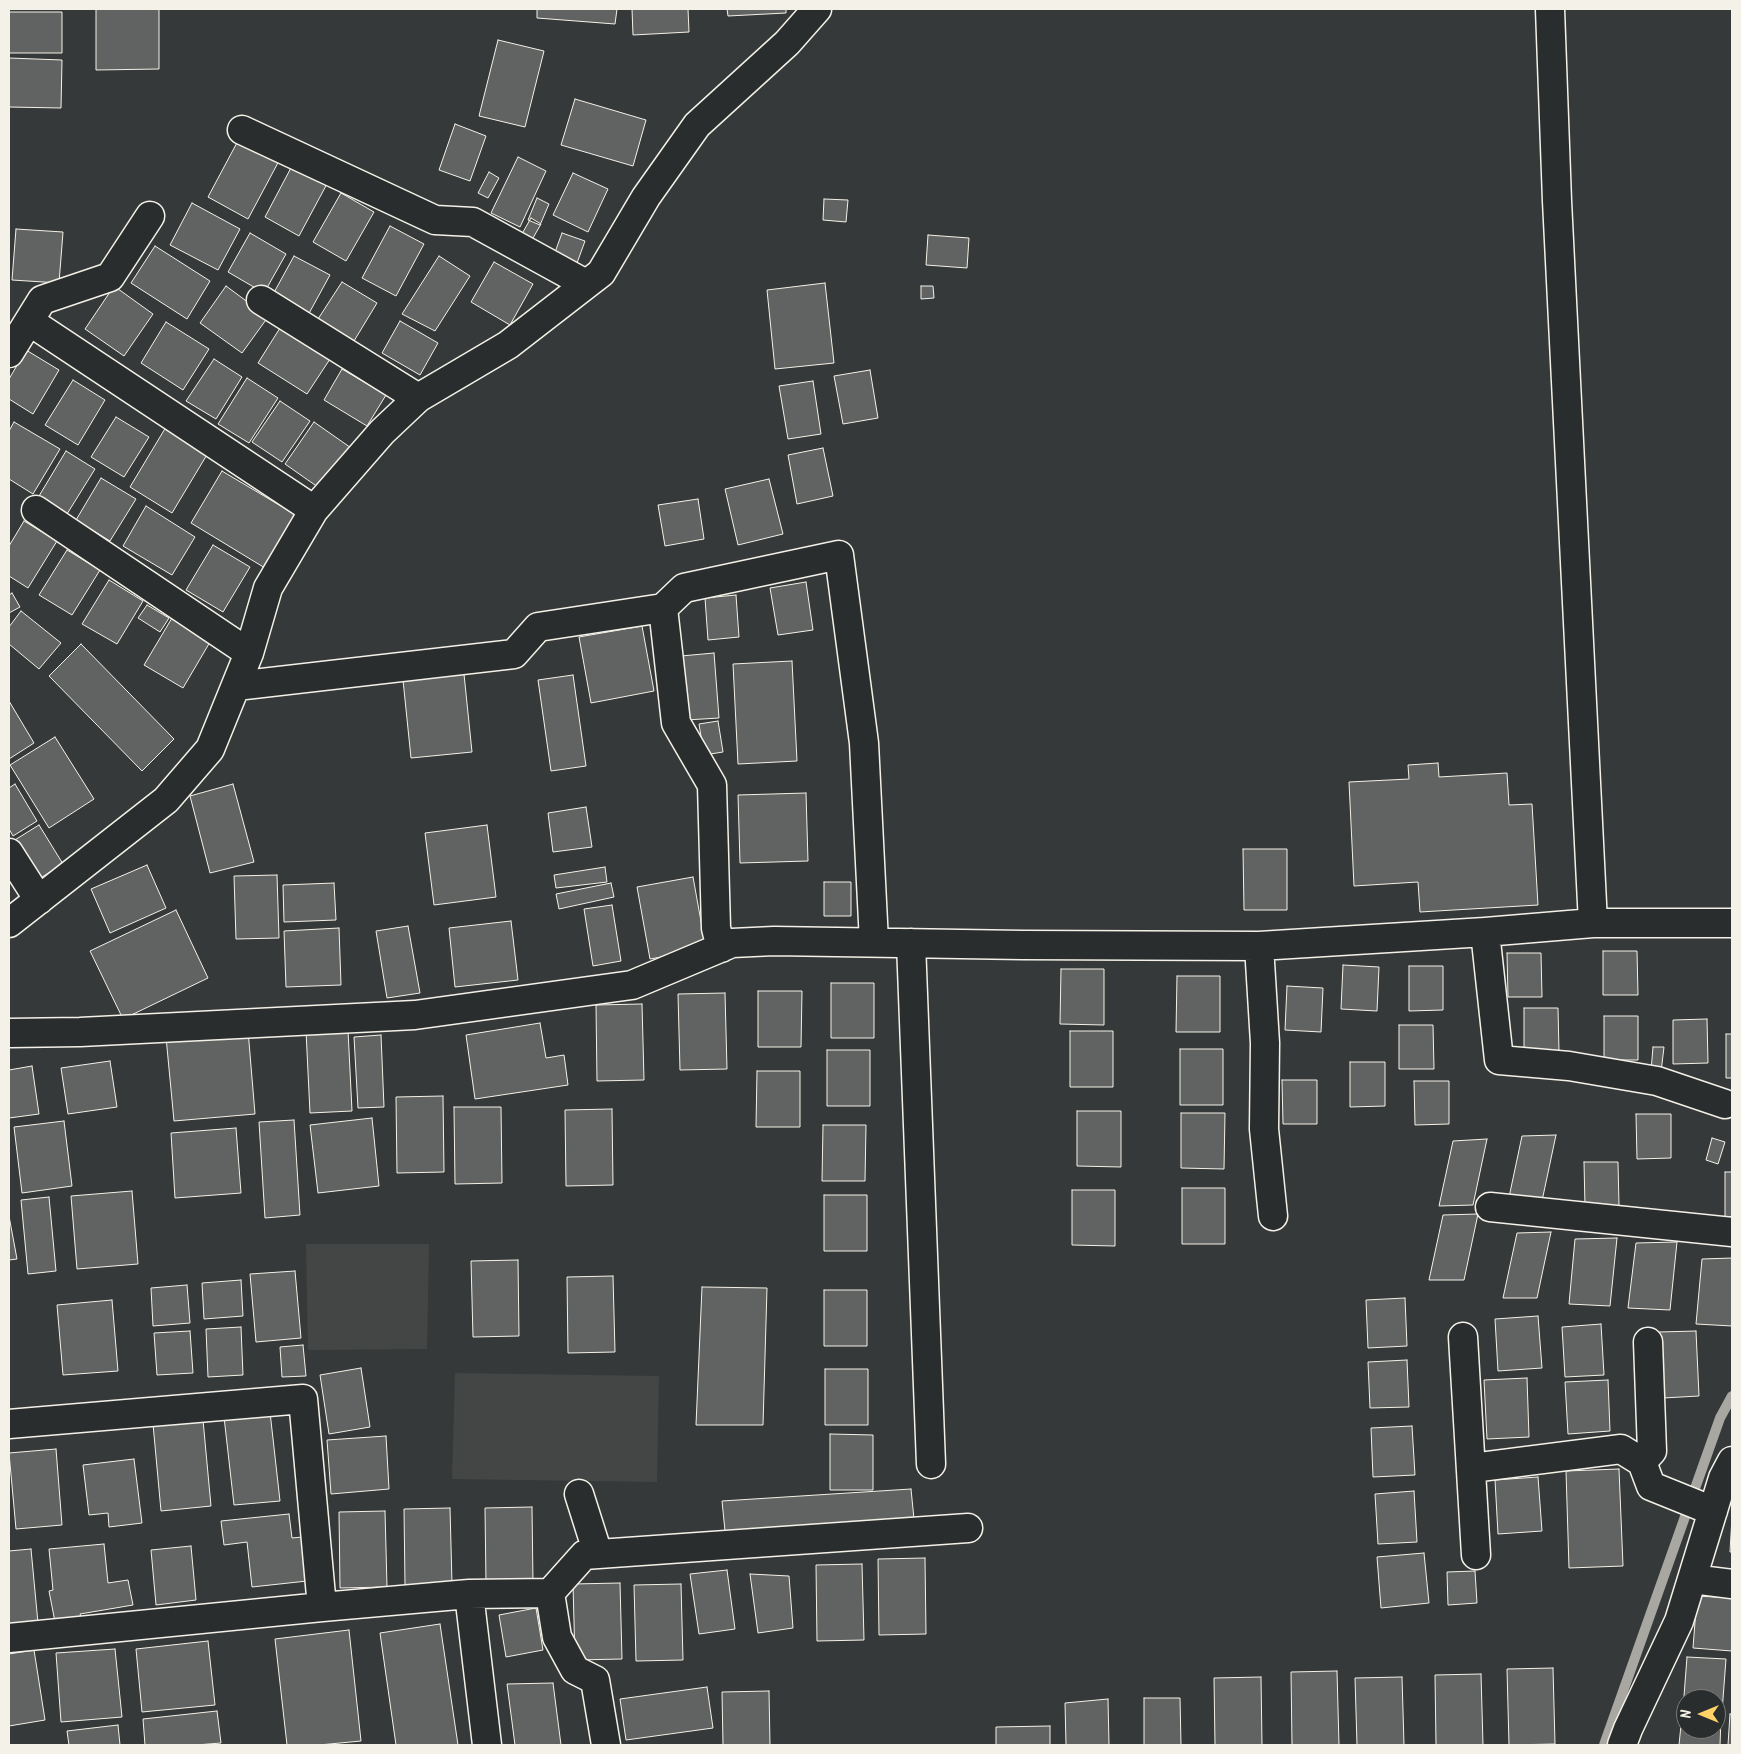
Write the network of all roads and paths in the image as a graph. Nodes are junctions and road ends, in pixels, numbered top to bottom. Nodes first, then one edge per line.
1 (817, 9) edge
2 (1550, 9) edge
3 (242, 130) dead end
4 (150, 216) dead end
5 (586, 284) junction
6 (261, 300) dead end
7 (29, 321) junction
8 (9, 352) edge
9 (418, 398) junction
10 (36, 510) dead end
11 (314, 510) junction
12 (663, 608) junction
13 (249, 653) junction
14 (236, 686) junction
15 (9, 853) edge
16 (39, 900) junction
17 (9, 923) edge
18 (1593, 923) junction
19 (1732, 923) edge
20 (1485, 932) junction
21 (874, 942) junction
22 (911, 943) junction
23 (1259, 946) junction
24 (721, 948) junction
25 (9, 1032) edge
26 (1725, 1104) dead end
27 (1490, 1207) dead end
28 (1273, 1216) dead end
29 (1732, 1232) edge
30 (1463, 1337) dead end
31 (1648, 1342) dead end
32 (9, 1424) edge
33 (1732, 1461) edge
34 (1642, 1462) junction
35 (932, 1464) dead end
36 (1472, 1468) junction
37 (578, 1494) dead end
38 (1713, 1511) junction
39 (968, 1528) dead end
40 (598, 1554) junction
41 (1476, 1555) dead end
42 (1692, 1579) junction
43 (1732, 1584) edge
44 (550, 1593) junction
45 (469, 1594) junction
46 (322, 1607) junction
47 (9, 1638) edge
48 (487, 1745) edge
49 (606, 1745) edge
50 (1622, 1745) edge

1 - 5 street
2 - 18 street
3 - 5 street
4 - 7 street
5 - 9 street
6 - 9 street
7 - 8 street
7 - 11 street
9 - 11 street
10 - 13 street
11 - 13 street
12 - 14 street
12 - 21 street
12 - 24 street
13 - 14 street
14 - 16 street
15 - 16 street
16 - 17 street
18 - 19 street
18 - 20 street
20 - 23 street
20 - 26 street
21 - 22 street
21 - 24 street
22 - 23 street
22 - 35 street
23 - 28 street
24 - 25 street
27 - 29 street
30 - 36 street
31 - 34 street
32 - 46 street
33 - 38 street
34 - 36 street
34 - 38 street
36 - 41 street
37 - 40 street
38 - 42 street
39 - 40 street
40 - 44 street
42 - 43 street
42 - 50 street
44 - 45 street
44 - 49 street
45 - 46 street
45 - 48 street
46 - 47 street

